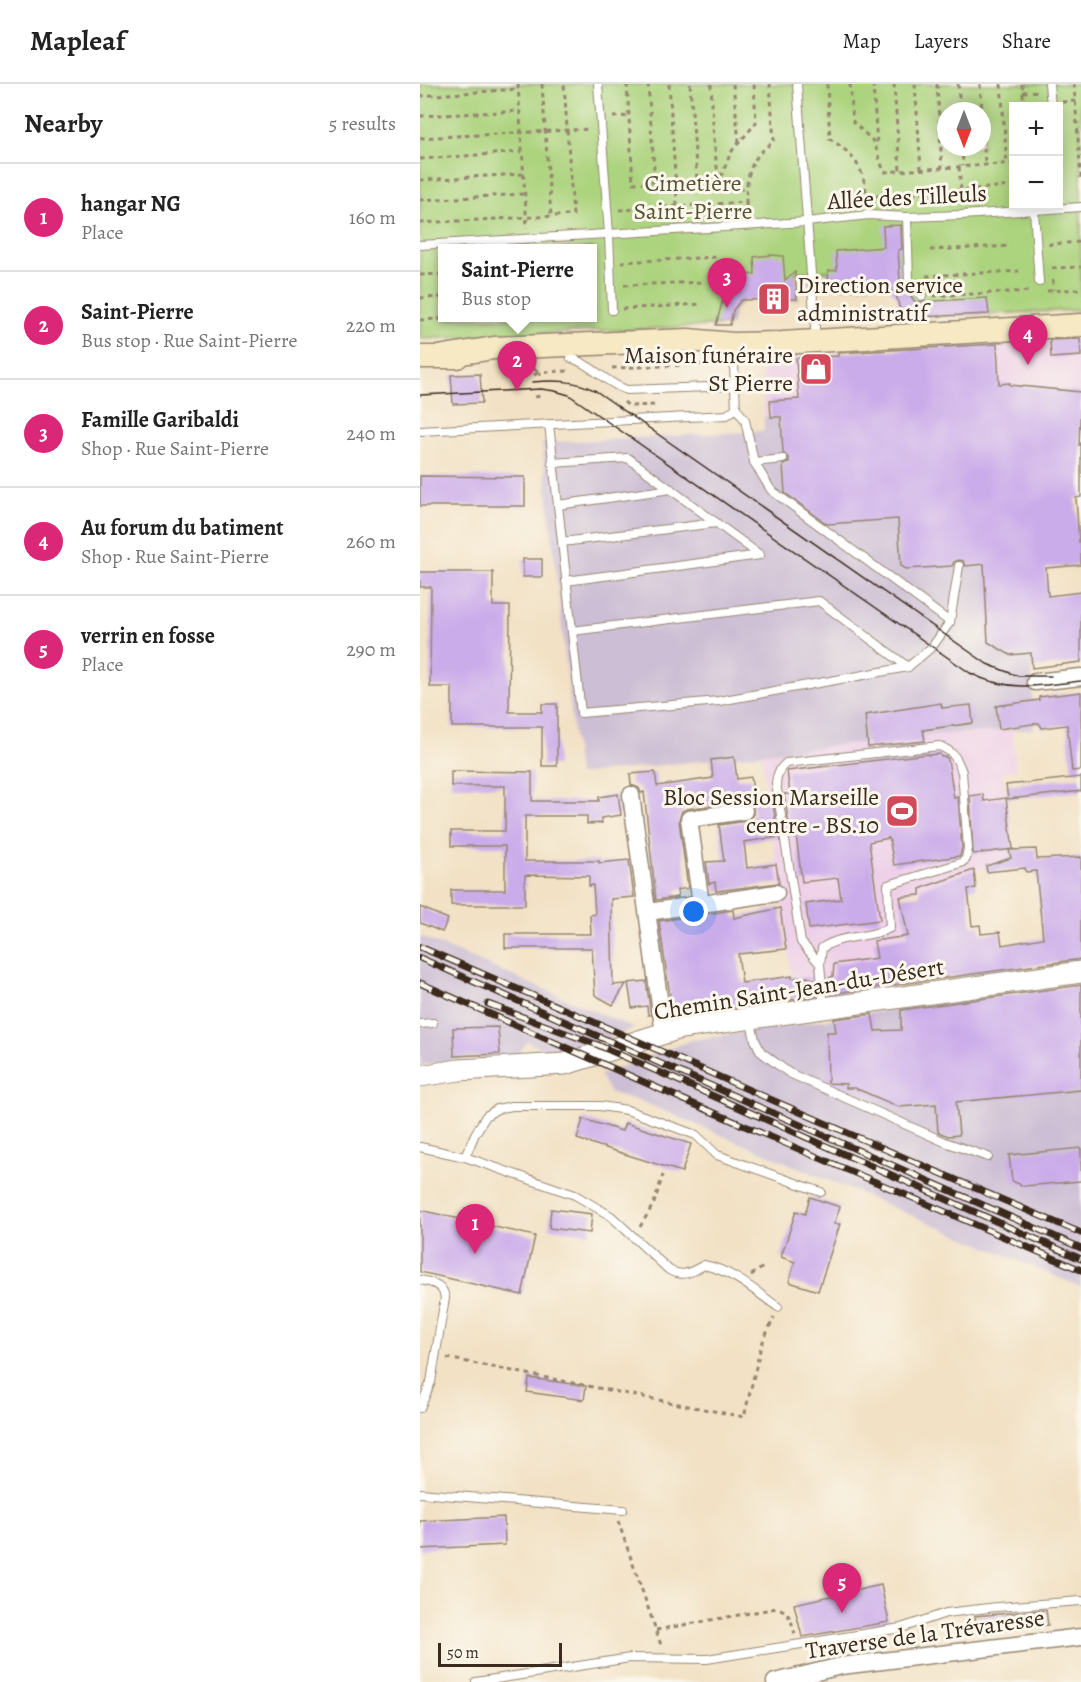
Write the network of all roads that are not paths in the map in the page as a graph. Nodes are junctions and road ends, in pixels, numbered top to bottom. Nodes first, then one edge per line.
1 (598, 84) edge
2 (797, 84) edge
3 (1049, 84) edge
4 (1051, 102) edge
5 (1063, 207) edge
6 (1081, 207) edge
7 (1034, 210) joint
8 (906, 217) junction
9 (807, 222) junction
10 (609, 234) junction
11 (420, 245) edge
12 (1039, 282) dead end
13 (922, 296) road end
14 (612, 310) road end
15 (1081, 325) edge
16 (816, 341) junction
17 (733, 344) junction
18 (444, 356) junction
19 (420, 357) edge
20 (571, 358) junction
21 (736, 386) junction
22 (736, 408) junction
23 (549, 424) junction
24 (420, 431) edge
25 (783, 459) dead end
26 (754, 462) junction
27 (552, 463) junction
28 (671, 489) junction
29 (558, 505) junction
30 (716, 523) junction
31 (562, 542) junction
32 (959, 566) dead end
33 (566, 580) junction
34 (950, 622) junction
35 (572, 631) junction
36 (908, 667) junction
37 (1081, 677) edge
38 (1035, 682) dead end
39 (631, 795) dead end
40 (744, 811) dead end
41 (776, 893) dead end
42 (701, 904) junction
43 (648, 912) junction
44 (820, 964) junction
45 (1081, 972) edge
46 (824, 1009) junction
47 (750, 1018) junction
48 (433, 1023) dead end
49 (420, 1024) edge
50 (664, 1034) junction
51 (420, 1076) edge
52 (420, 1148) edge
53 (465, 1157) junction
54 (988, 1157) dead end
55 (820, 1192) dead end
56 (420, 1280) edge
57 (778, 1307) road end
58 (420, 1408) edge
59 (420, 1493) edge
60 (618, 1509) road end
61 (1081, 1601) edge
62 (1081, 1637) edge
63 (476, 1682) edge
64 (775, 1682) edge

1 - 10 lane
2 - 9 lane
3 - 4 lane
5 - 6 lane, Allée des Tilleuls
7 - 8 lane, Allée des Tilleuls
7 - 12 lane
8 - 9 lane, Allée des Tilleuls
8 - 13 lane
9 - 10 lane, Allée des Tilleuls
9 - 16 lane
10 - 11 lane, Allée des Tilleuls
10 - 14 lane
15 - 16 main road
16 - 17 main road
17 - 18 main road
17 - 20 main road
17 - 21 lane
18 - 19 main road
18 - 20 main road
20 - 21 lane
21 - 22 lane
22 - 23 lane
22 - 26 lane
23 - 24 lane
23 - 27 lane
25 - 26 lane
26 - 34 lane
27 - 28 lane
27 - 29 lane
28 - 29 lane
28 - 30 lane
29 - 31 lane
30 - 31 lane
30 - 33 lane
31 - 33 lane
32 - 34 lane
33 - 35 lane
34 - 36 lane
35 - 36 lane
35 - 36 lane
37 - 38 street
39 - 43 street
40 - 42 street
41 - 42 street
42 - 43 street
43 - 50 street
44 - 44 lane
44 - 46 lane
45 - 46 street, Chemin Saint-Jean-du-Désert
46 - 47 street, Chemin Saint-Jean-du-Désert
47 - 50 street, Chemin Saint-Jean-du-Désert
47 - 54 lane
48 - 49 lane
50 - 51 street, Chemin Saint-Jean-du-Désert
52 - 53 lane
53 - 55 lane
53 - 57 lane
56 - 58 lane
59 - 60 lane
61 - 63 lane
62 - 64 street, Traverse de la Trévaresse

